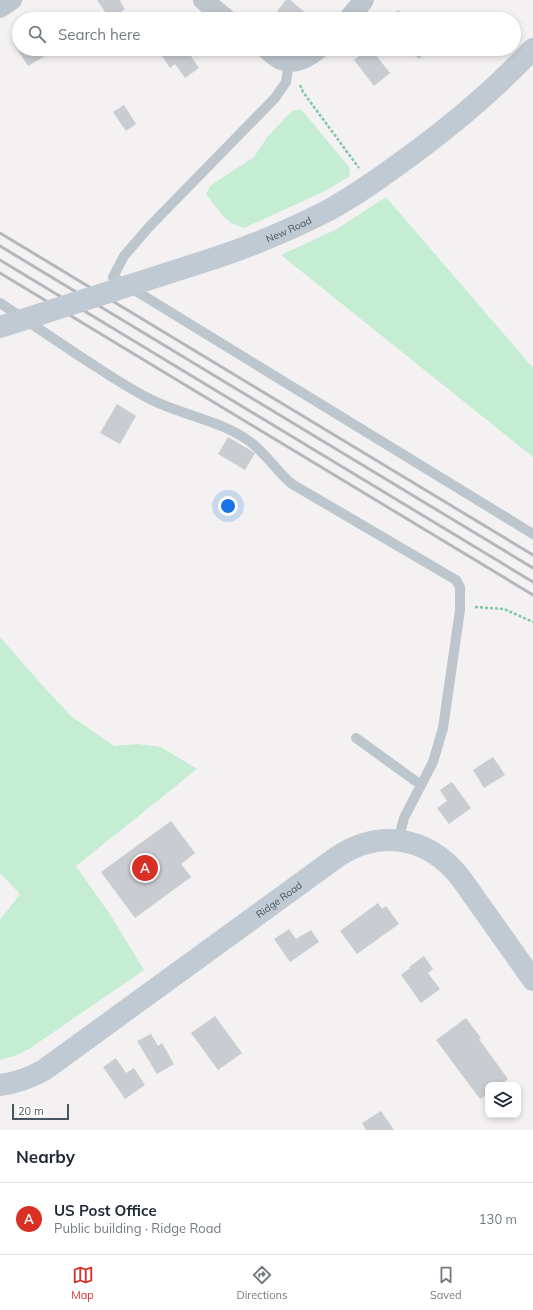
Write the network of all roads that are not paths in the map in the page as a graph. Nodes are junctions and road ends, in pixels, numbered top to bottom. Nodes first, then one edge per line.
1 (12, 0) edge
2 (203, 0) edge
3 (364, 0) edge
4 (0, 8) edge
5 (218, 12) edge
6 (354, 12) edge
7 (533, 49) edge
8 (275, 56) edge
9 (307, 56) edge
10 (291, 62) junction
11 (0, 303) edge
12 (0, 327) edge
13 (533, 534) edge
14 (356, 738) dead end
15 (421, 785) junction
16 (398, 841) junction
17 (533, 980) edge
18 (0, 1084) edge

1 - 4 street
2 - 5 street
3 - 6 street
7 - 12 street, New Road, bridge
8 - 10 street
9 - 10 street
10 - 13 lane
11 - 15 lane
14 - 15 lane
15 - 16 lane
16 - 17 street, Ridge Road
16 - 18 street, Ridge Road

